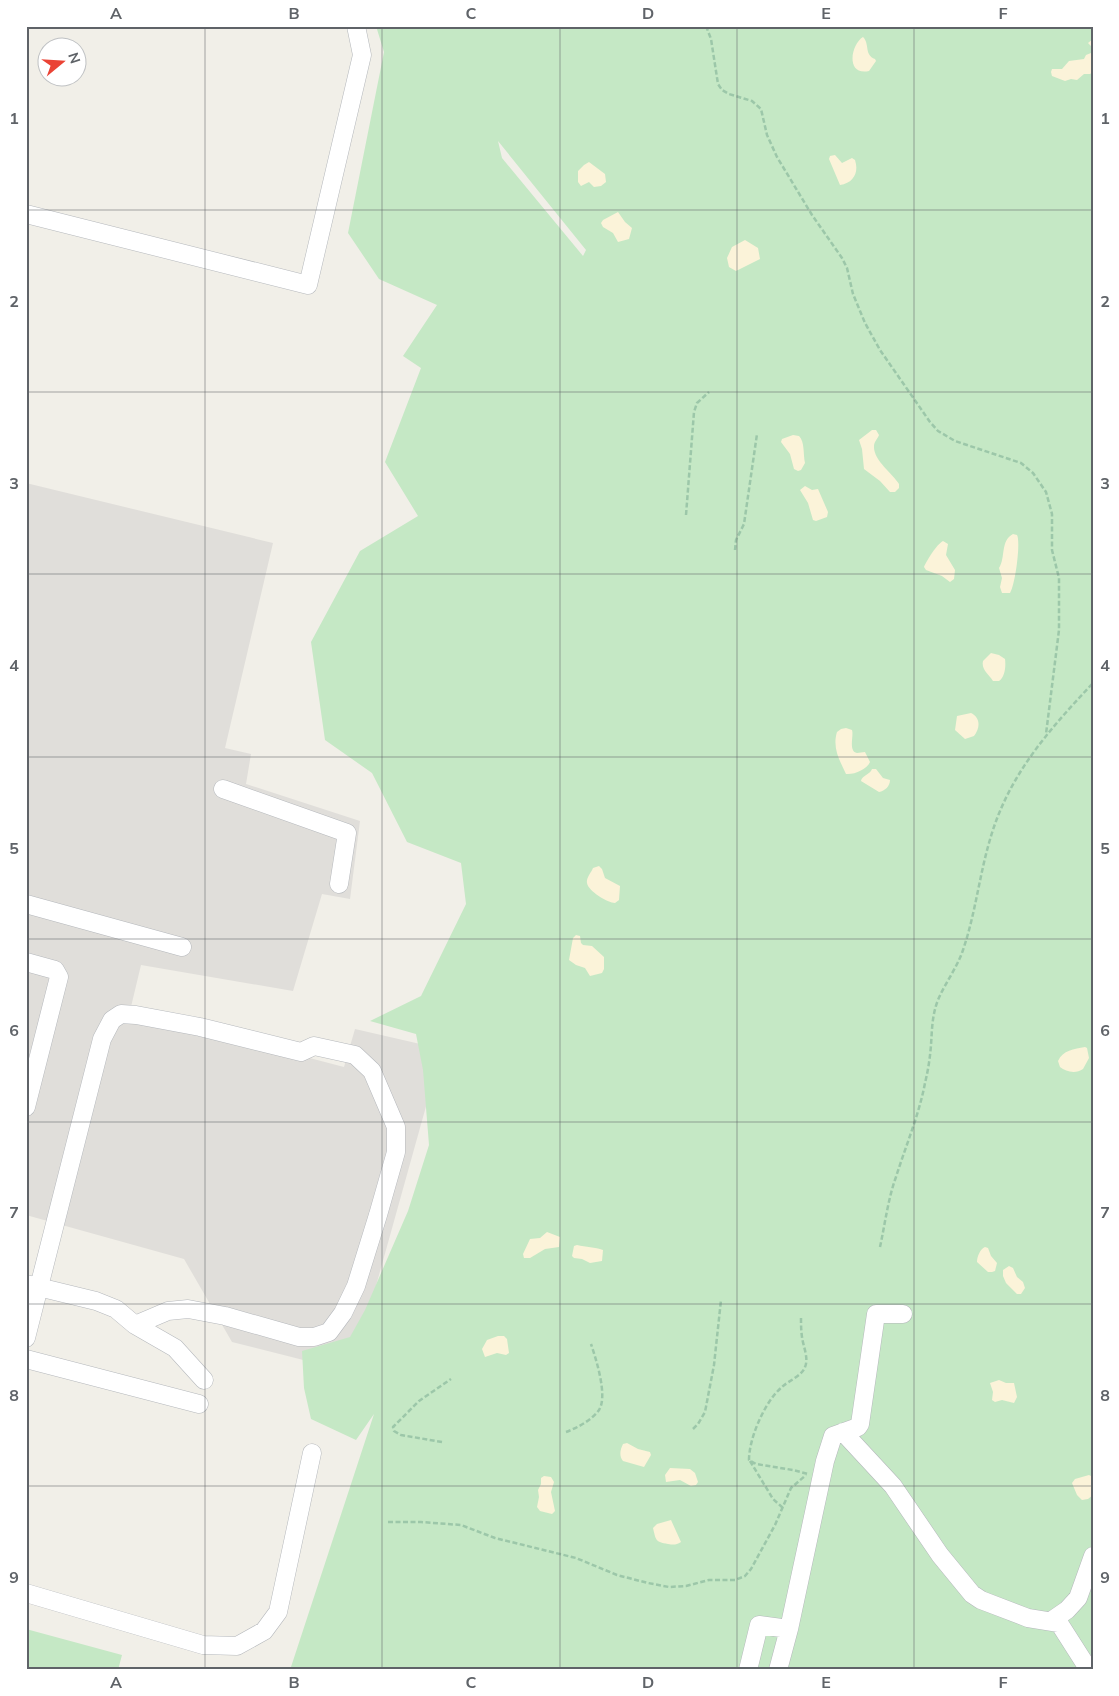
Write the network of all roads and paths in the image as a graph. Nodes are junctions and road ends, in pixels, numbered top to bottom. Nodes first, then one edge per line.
1 (356, 26) edge
2 (706, 26) edge
3 (26, 214) edge
4 (709, 392) dead end
5 (758, 434) dead end
6 (686, 515) dead end
7 (735, 550) dead end
8 (1093, 683) edge
9 (1046, 734) junction
10 (223, 789) dead end
11 (339, 884) dead end
12 (26, 904) edge
13 (182, 946) dead end
14 (26, 962) edge
15 (26, 1108) edge
16 (880, 1247) dead end
17 (32, 1286) edge
18 (721, 1300) dead end
19 (903, 1314) dead end
20 (801, 1318) dead end
21 (135, 1326) junction
22 (26, 1338) edge
23 (591, 1344) dead end
24 (26, 1359) edge
25 (451, 1379) dead end
26 (204, 1380) dead end
27 (199, 1404) dead end
28 (693, 1429) dead end
29 (566, 1432) dead end
30 (838, 1434) junction
31 (442, 1442) dead end
32 (312, 1453) dead end
33 (749, 1460) junction
34 (814, 1476) junction
35 (783, 1508) junction
36 (388, 1522) dead end
37 (1093, 1556) edge
38 (26, 1593) edge
39 (1051, 1621) junction
40 (789, 1628) junction
41 (748, 1670) edge
42 (778, 1670) edge
43 (1089, 1670) edge

1 - 3 street
2 - 9 path
4 - 6 path
5 - 7 path
8 - 9 path
9 - 16 path
10 - 11 street
12 - 13 street
14 - 15 street
17 - 21 street
17 - 21 street
17 - 22 street
18 - 28 path
19 - 30 street
20 - 33 path
21 - 26 street
23 - 29 path
24 - 27 street
25 - 31 path
30 - 34 street
30 - 39 street
32 - 38 street
33 - 34 path
33 - 35 path
34 - 35 path
34 - 40 street
35 - 36 path
37 - 39 street
39 - 43 street
40 - 41 street
40 - 42 street

